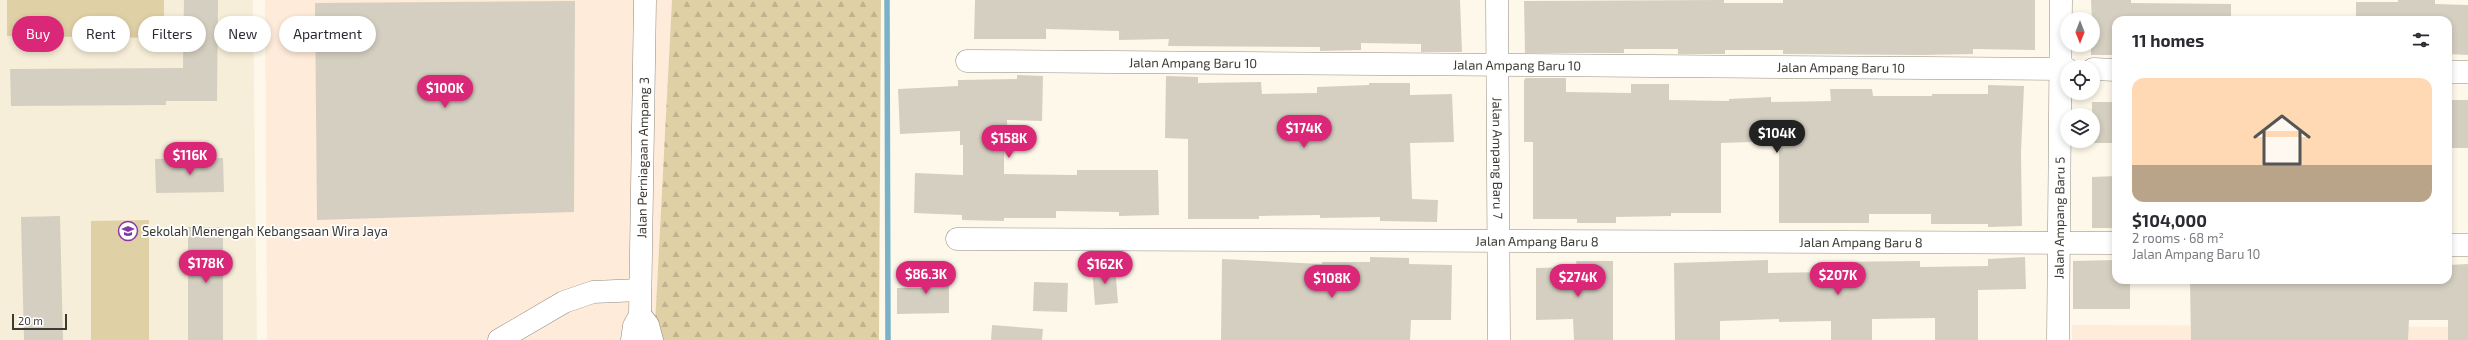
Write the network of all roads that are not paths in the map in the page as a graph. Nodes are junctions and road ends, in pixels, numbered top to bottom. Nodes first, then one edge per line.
1 (645, 0) edge
2 (1497, 0) edge
3 (2061, 0) edge
4 (2064, 60) edge
5 (967, 61) dead end
6 (1496, 65) junction
7 (2060, 69) edge
8 (2100, 69) edge
9 (2112, 70) edge
10 (2452, 72) edge
11 (2468, 72) edge
12 (2063, 100) edge
13 (957, 239) dead end
14 (1498, 241) junction
15 (2059, 243) junction
16 (2112, 243) edge
17 (2452, 245) edge
18 (2468, 245) edge
19 (640, 290) junction
20 (640, 314) junction
21 (499, 340) edge
22 (632, 340) edge
23 (652, 340) edge
24 (1499, 340) edge
25 (2058, 340) edge

1 - 19 street, Jalan Perniagaan Ampang 3
2 - 6 street, Jalan Ampang Baru 7
3 - 4 street, Jalan Ampang Baru 5
5 - 6 street, Jalan Ampang Baru 10
6 - 7 street, Jalan Ampang Baru 10
6 - 14 street, Jalan Ampang Baru 7
8 - 9 street
10 - 11 street
12 - 15 street, Jalan Ampang Baru 5
13 - 14 street, Jalan Ampang Baru 8
14 - 15 street, Jalan Ampang Baru 8
14 - 24 street, Jalan Ampang Baru 7
15 - 16 street, Jalan Ampang Baru 8
15 - 25 street, Jalan Ampang Baru 5
17 - 18 street
19 - 20 street, Jalan Perniagaan Ampang 3
19 - 21 street
20 - 22 street, Jalan Perniagaan Ampang 3
20 - 23 street, Jalan Perniagaan Ampang 3

